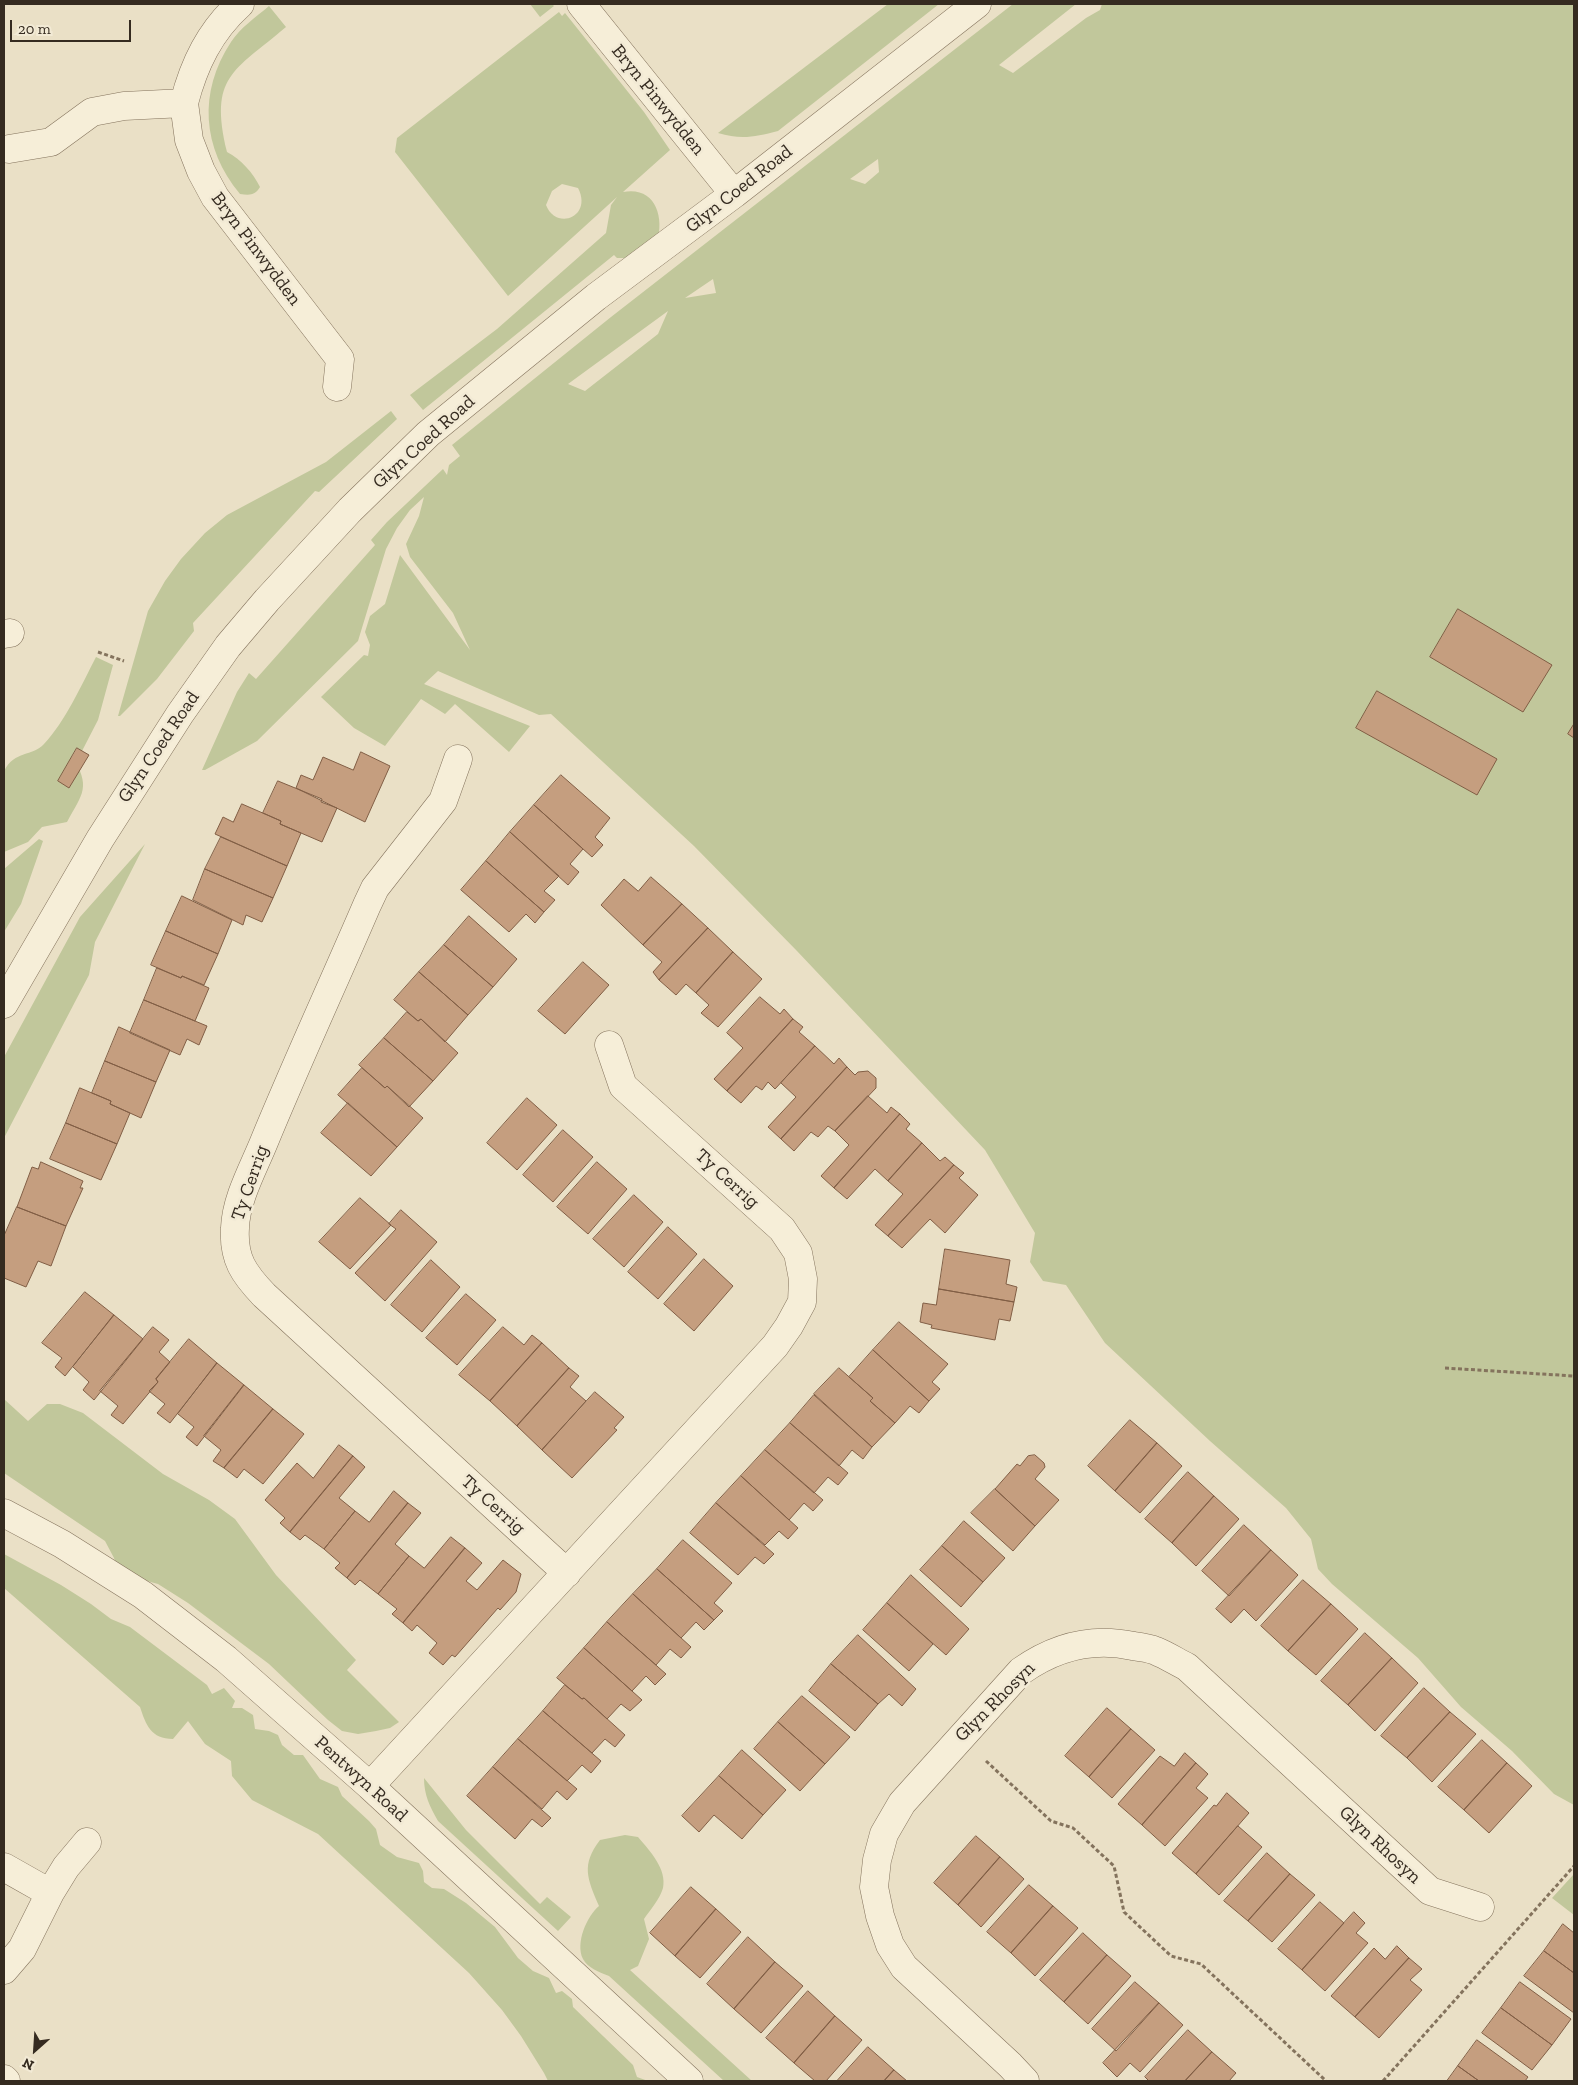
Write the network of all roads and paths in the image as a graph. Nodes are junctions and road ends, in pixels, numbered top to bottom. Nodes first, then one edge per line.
1 (240, 4) edge
2 (582, 4) edge
3 (977, 4) edge
4 (184, 103) junction
5 (9, 149) dead end
6 (734, 194) junction
7 (337, 387) dead end
8 (98, 652) dead end
9 (124, 661) dead end
10 (458, 760) dead end
11 (4, 1004) edge
12 (609, 1045) dead end
13 (1445, 1368) dead end
14 (1574, 1376) edge
15 (4, 1512) edge
16 (567, 1573) junction
17 (960, 1736) junction
18 (370, 1786) junction
19 (87, 1842) dead end
20 (1574, 1866) edge
21 (4, 1867) edge
22 (50, 1893) junction
23 (1480, 1907) dead end
24 (4, 1970) edge
25 (689, 2081) edge
26 (1025, 2081) edge
27 (1326, 2081) edge
28 (1383, 2081) edge

1 - 4 street, Bryn Pinwydden
2 - 6 street, Bryn Pinwydden
3 - 6 street, Glyn Coed Road
4 - 5 street
4 - 7 street, Bryn Pinwydden
6 - 11 street, Glyn Coed Road
8 - 9 path
10 - 16 street, Ty Cerrig
12 - 16 street, Ty Cerrig
13 - 14 path
15 - 18 street, Pentwyn Road
16 - 18 street, Ty Cerrig
17 - 23 street, Glyn Rhosyn
17 - 26 street, Glyn Rhosyn
17 - 27 path
18 - 25 street, Pentwyn Road
19 - 22 street
20 - 28 path
21 - 22 street
22 - 24 street

